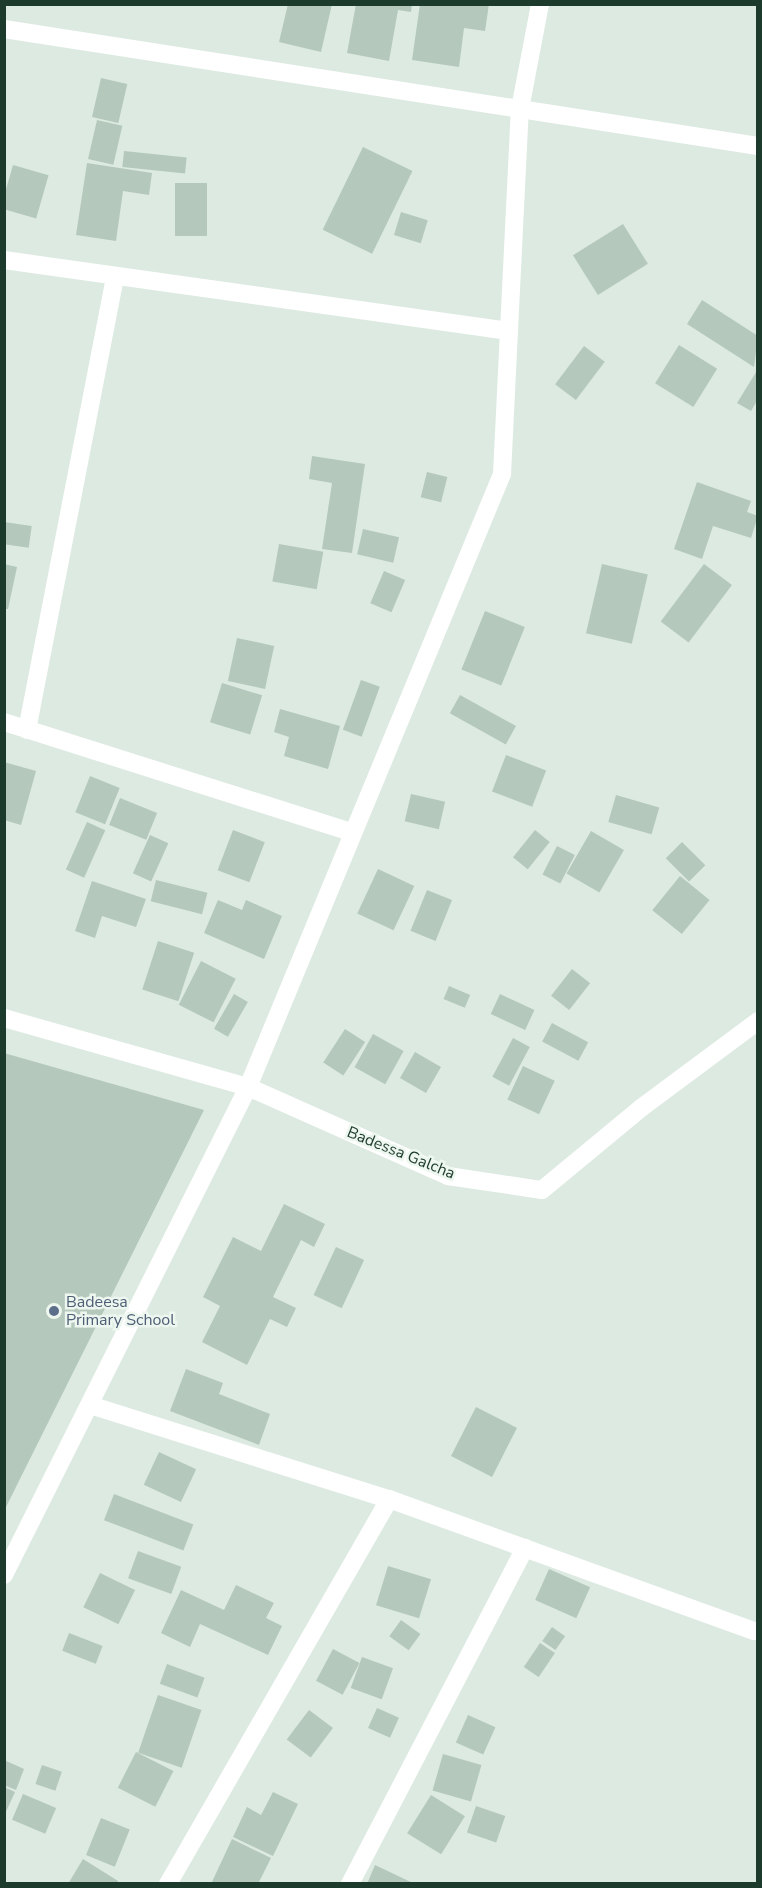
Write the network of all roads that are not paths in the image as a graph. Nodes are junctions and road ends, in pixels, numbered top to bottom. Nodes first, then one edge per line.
1 (540, 4) edge
2 (4, 29) edge
3 (520, 109) junction
4 (758, 146) edge
5 (4, 260) edge
6 (115, 276) junction
7 (509, 332) junction
8 (4, 722) edge
9 (27, 730) junction
10 (353, 833) junction
11 (4, 1018) edge
12 (758, 1021) edge
13 (248, 1087) junction
14 (90, 1405) junction
15 (389, 1499) junction
16 (525, 1548) junction
17 (4, 1575) edge
18 (754, 1631) dead end
19 (168, 1884) edge
20 (350, 1884) edge

1 - 3 street
2 - 3 street
3 - 4 street
3 - 7 street
5 - 6 street
6 - 7 street
6 - 9 street
7 - 10 street
8 - 9 street
9 - 10 street
10 - 13 street
11 - 13 street, Badessa Galcha
12 - 13 street, Badessa Galcha
13 - 14 street
14 - 15 street
14 - 17 street
15 - 16 street
15 - 19 street
16 - 18 street
16 - 20 street

